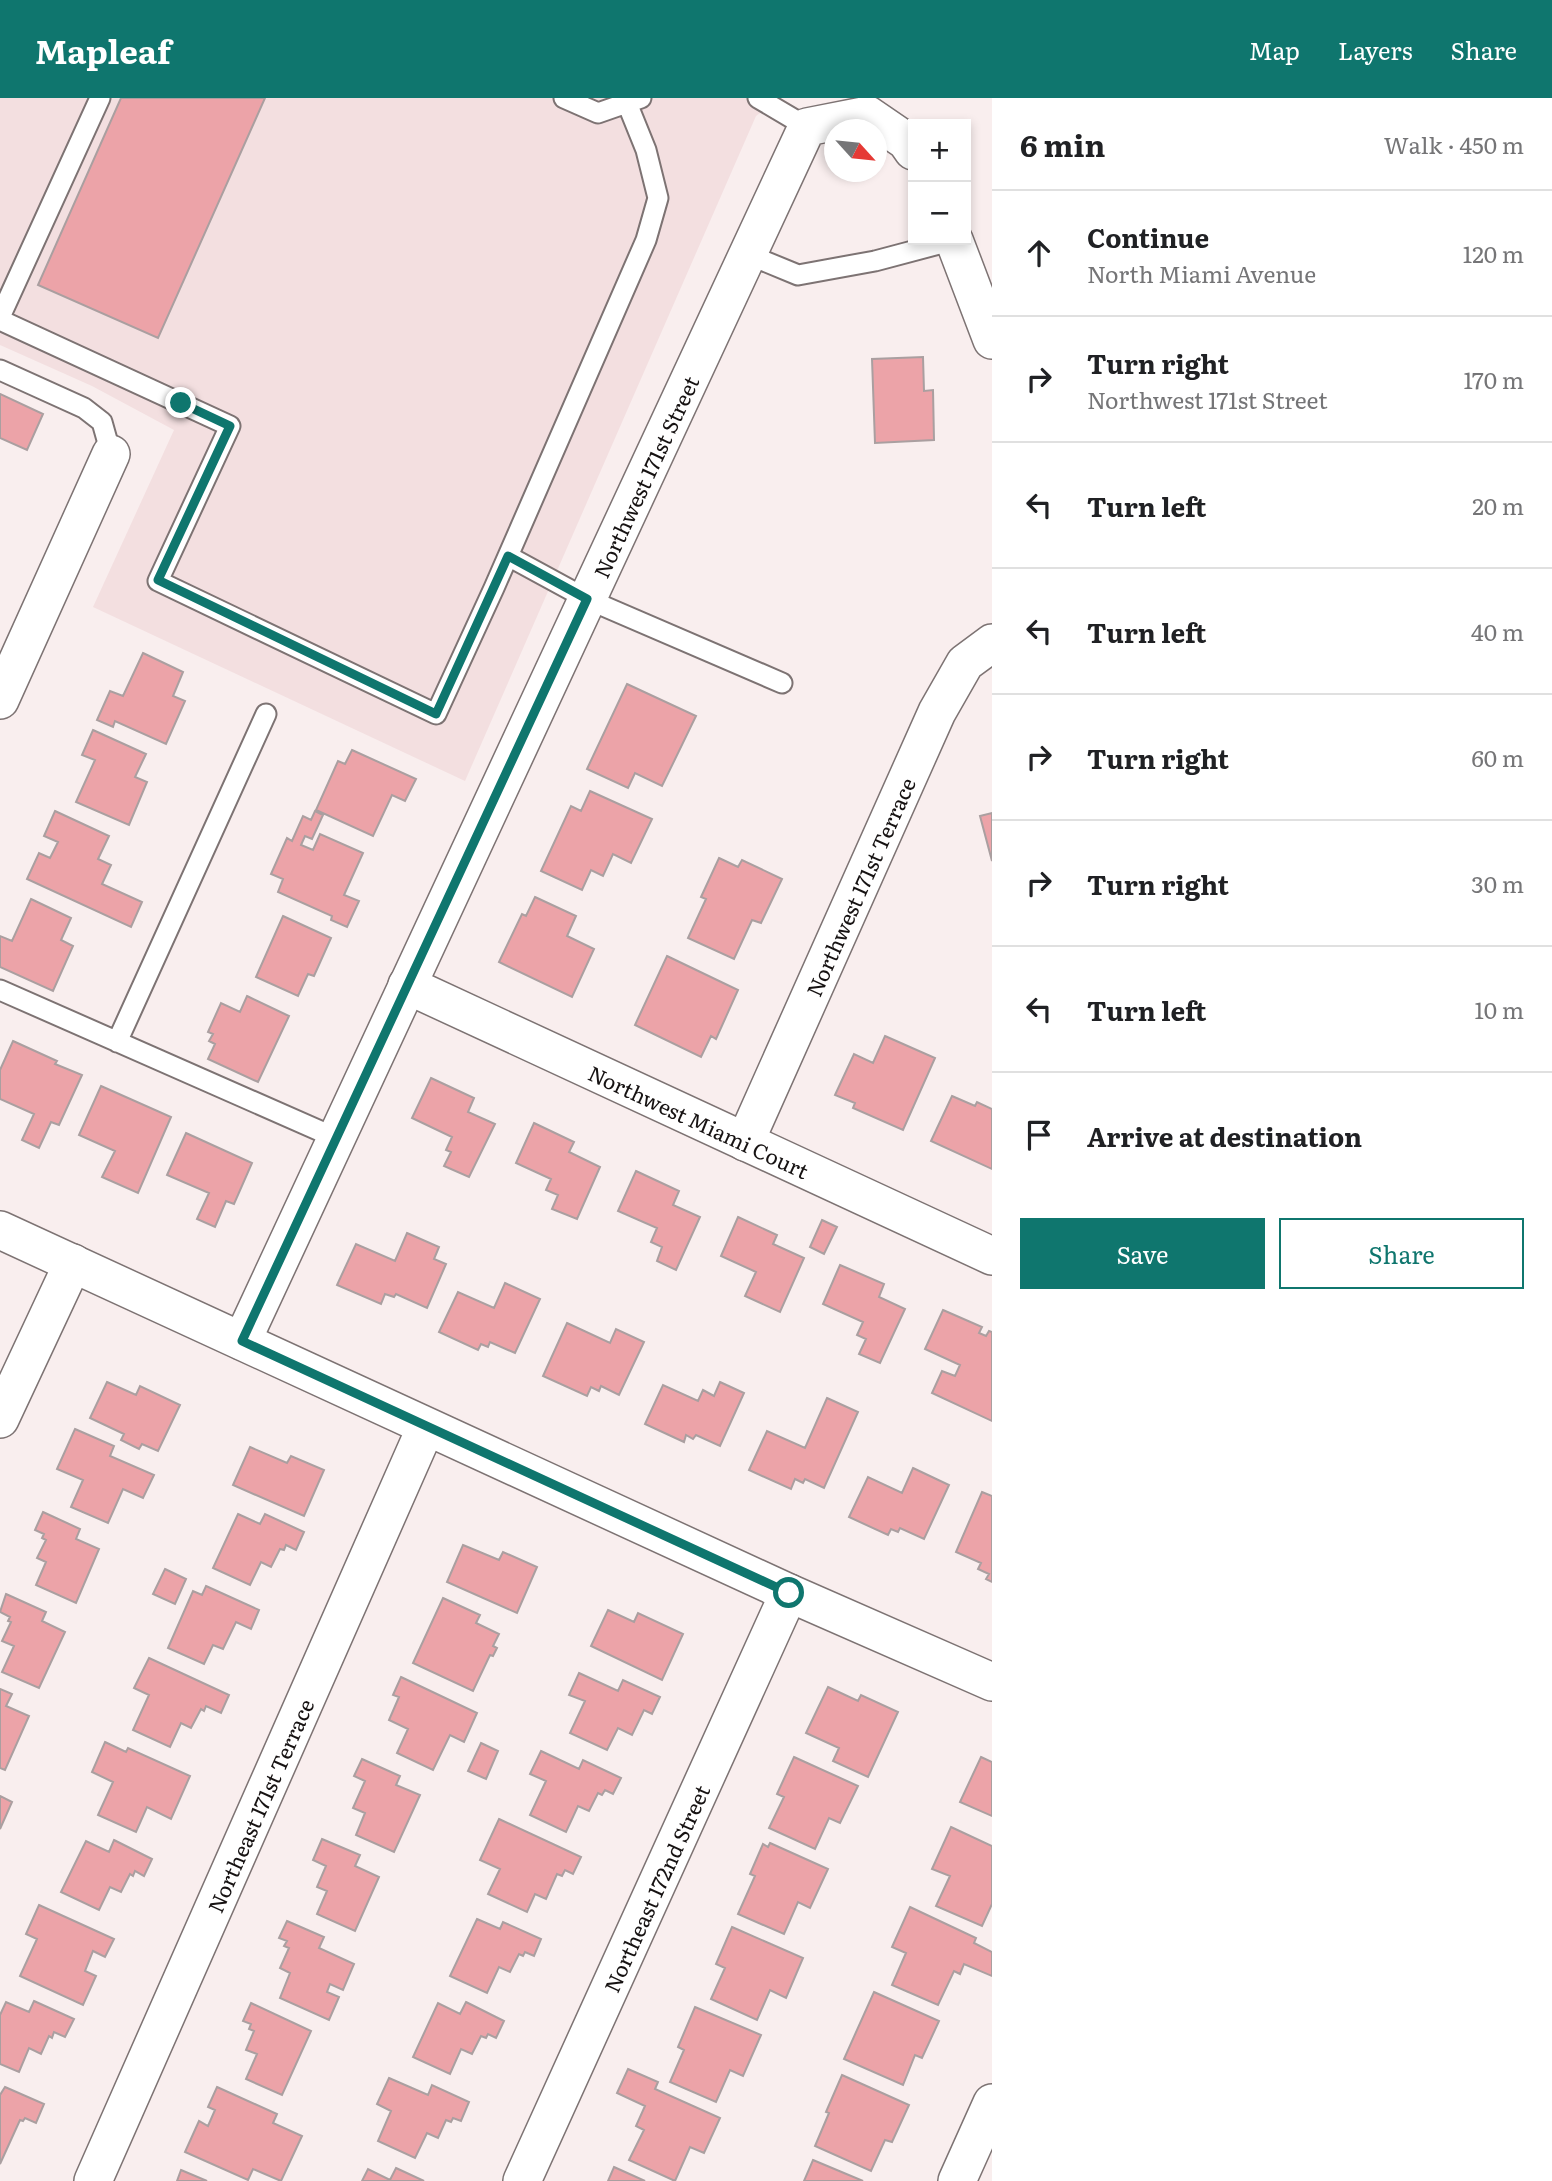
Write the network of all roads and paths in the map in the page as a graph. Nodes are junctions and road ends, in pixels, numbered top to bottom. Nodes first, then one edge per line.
1 (100, 98) edge
2 (564, 98) edge
3 (758, 98) edge
4 (634, 101) edge
5 (807, 127) junction
6 (908, 145) edge
7 (935, 245) edge
8 (956, 245) edge
9 (747, 254) junction
10 (0, 318) edge
11 (992, 340) edge
12 (0, 370) edge
13 (111, 454) joint
14 (508, 556) junction
15 (587, 599) junction
16 (992, 643) edge
17 (782, 683) dead end
18 (0, 700) edge
19 (266, 714) dead end
20 (407, 985) junction
21 (0, 990) edge
22 (117, 1042) junction
23 (336, 1138) junction
24 (746, 1142) junction
25 (0, 1230) edge
26 (992, 1256) edge
27 (73, 1264) junction
28 (242, 1341) junction
29 (0, 1419) edge
30 (426, 1427) junction
31 (789, 1593) junction
32 (992, 1682) edge
33 (992, 2103) edge
34 (93, 2181) edge
35 (522, 2181) edge
36 (957, 2181) edge

1 - 10 lane
2 - 4 lane
3 - 5 lane
4 - 14 lane
5 - 6 street
5 - 9 street, Northwest 171st Street
7 - 9 lane
8 - 11 street
9 - 15 street, Northwest 171st Street
10 - 14 lane
12 - 13 lane
13 - 18 street
14 - 15 lane
15 - 17 lane
15 - 20 street, Northwest 171st Street
16 - 24 street, Northwest 171st Terrace
19 - 22 lane
20 - 23 street, Northwest 171st Street
20 - 24 street, Northwest Miami Court
21 - 22 lane
22 - 23 lane
23 - 28 street, Northwest 171st Street
24 - 26 street, Northwest Miami Court
25 - 27 street
27 - 28 street
27 - 29 street
28 - 30 street
30 - 31 street
30 - 34 street, Northeast 171st Terrace
31 - 32 street
31 - 35 street, Northeast 172nd Street
33 - 36 street

